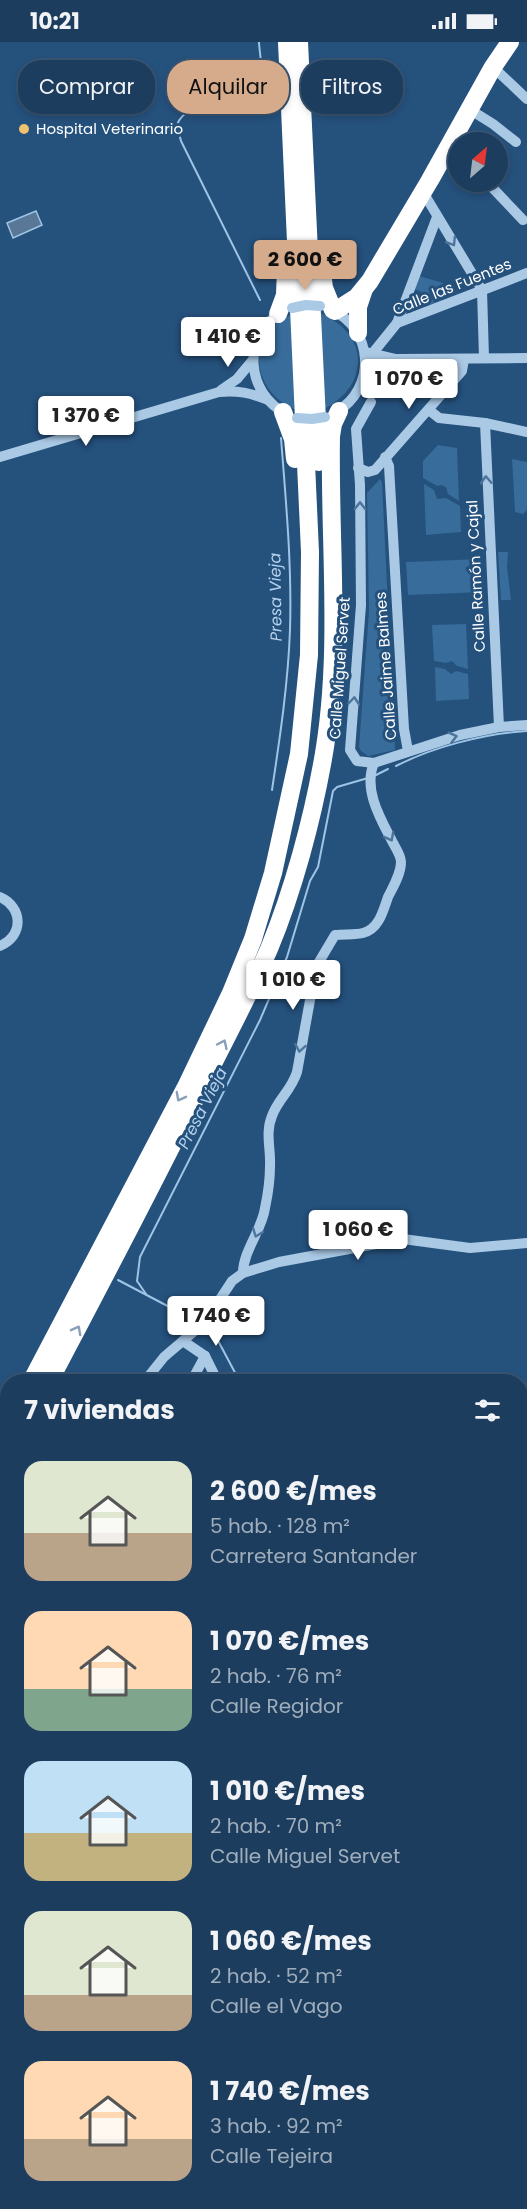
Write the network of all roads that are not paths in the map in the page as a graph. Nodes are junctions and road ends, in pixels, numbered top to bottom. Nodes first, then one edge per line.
1 (275, 42) edge
2 (286, 42) edge
3 (299, 42) edge
4 (311, 42) edge
5 (510, 42) edge
6 (493, 67) junction
7 (527, 99) edge
8 (469, 109) junction
9 (461, 132) edge
10 (516, 142) dead end
11 (448, 158) edge
12 (423, 192) junction
13 (496, 192) edge
14 (437, 217) junction
15 (523, 220) dead end
16 (527, 273) edge
17 (322, 279) junction
18 (367, 285) junction
19 (482, 290) junction
20 (329, 309) junction
21 (285, 311) junction
22 (397, 323) junction
23 (358, 333) junction
24 (368, 354) junction
25 (484, 358) junction
26 (527, 358) edge
27 (424, 359) junction
28 (464, 359) junction
29 (252, 362) junction
30 (359, 390) junction
31 (219, 392) junction
32 (268, 400) junction
33 (371, 402) dead end
34 (429, 410) junction
35 (332, 414) junction
36 (290, 415) junction
37 (485, 423) junction
38 (527, 432) edge
39 (0, 457) edge
40 (385, 457) junction
41 (358, 468) junction
42 (375, 470) junction
43 (360, 485) junction
44 (527, 725) edge
45 (499, 727) junction
46 (408, 751) junction
47 (374, 763) junction
48 (0, 897) edge
49 (0, 946) edge
50 (244, 999) junction
51 (206, 1045) junction
52 (527, 1243) edge
53 (243, 1273) junction
54 (183, 1341) junction
55 (205, 1356) junction
56 (35, 1374) edge
57 (54, 1374) edge
58 (150, 1374) edge
59 (195, 1374) edge
60 (214, 1374) edge

1 - 21 highway
2 - 51 highway
3 - 50 highway
4 - 17 highway
5 - 6 highway
6 - 7 street
6 - 8 highway
8 - 9 highway
8 - 10 street
11 - 12 highway
12 - 14 street
12 - 18 highway
13 - 15 street
14 -> 19 street
14 - 22 street
16 - 19 street, Calle las Fuentes
17 - 18 highway
17 - 20 highway
18 - 20 highway
18 - 23 highway
19 - 22 street, Calle las Fuentes
19 - 25 street
20 - 21 street, bridge
20 - 23 street
21 - 29 street
22 - 24 street, Calle las Fuentes
23 - 24 street
24 - 27 street
24 - 30 street
25 - 26 street
25 - 28 street
27 - 28 street
27 - 30 street
28 - 34 street
29 - 31 street
29 - 32 street
30 - 35 street
31 - 32 street
31 - 39 street
32 - 36 street
33 - 41 street, Calle Miguel Servet
34 - 37 street
34 - 40 street
35 - 36 street, bridge
35 - 50 highway
36 - 51 highway
37 - 38 street
45 -> 37 street, Calle Ramón y Cajal
40 - 42 street
40 - 46 street, Calle Jaime Balmes
41 - 42 street
41 - 43 street, Calle Miguel Servet
42 - 43 street
47 -> 43 street, Calle Miguel Servet
44 - 45 street, Calle Jaime Balmes
46 -> 45 street, Calle Jaime Balmes
46 - 47 street
47 -> 53 street
48 - 49 street
57 -> 50 highway
51 -> 56 highway
52 - 53 street
53 - 54 street
54 - 55 street
54 - 58 street
55 - 59 street
55 - 60 street

